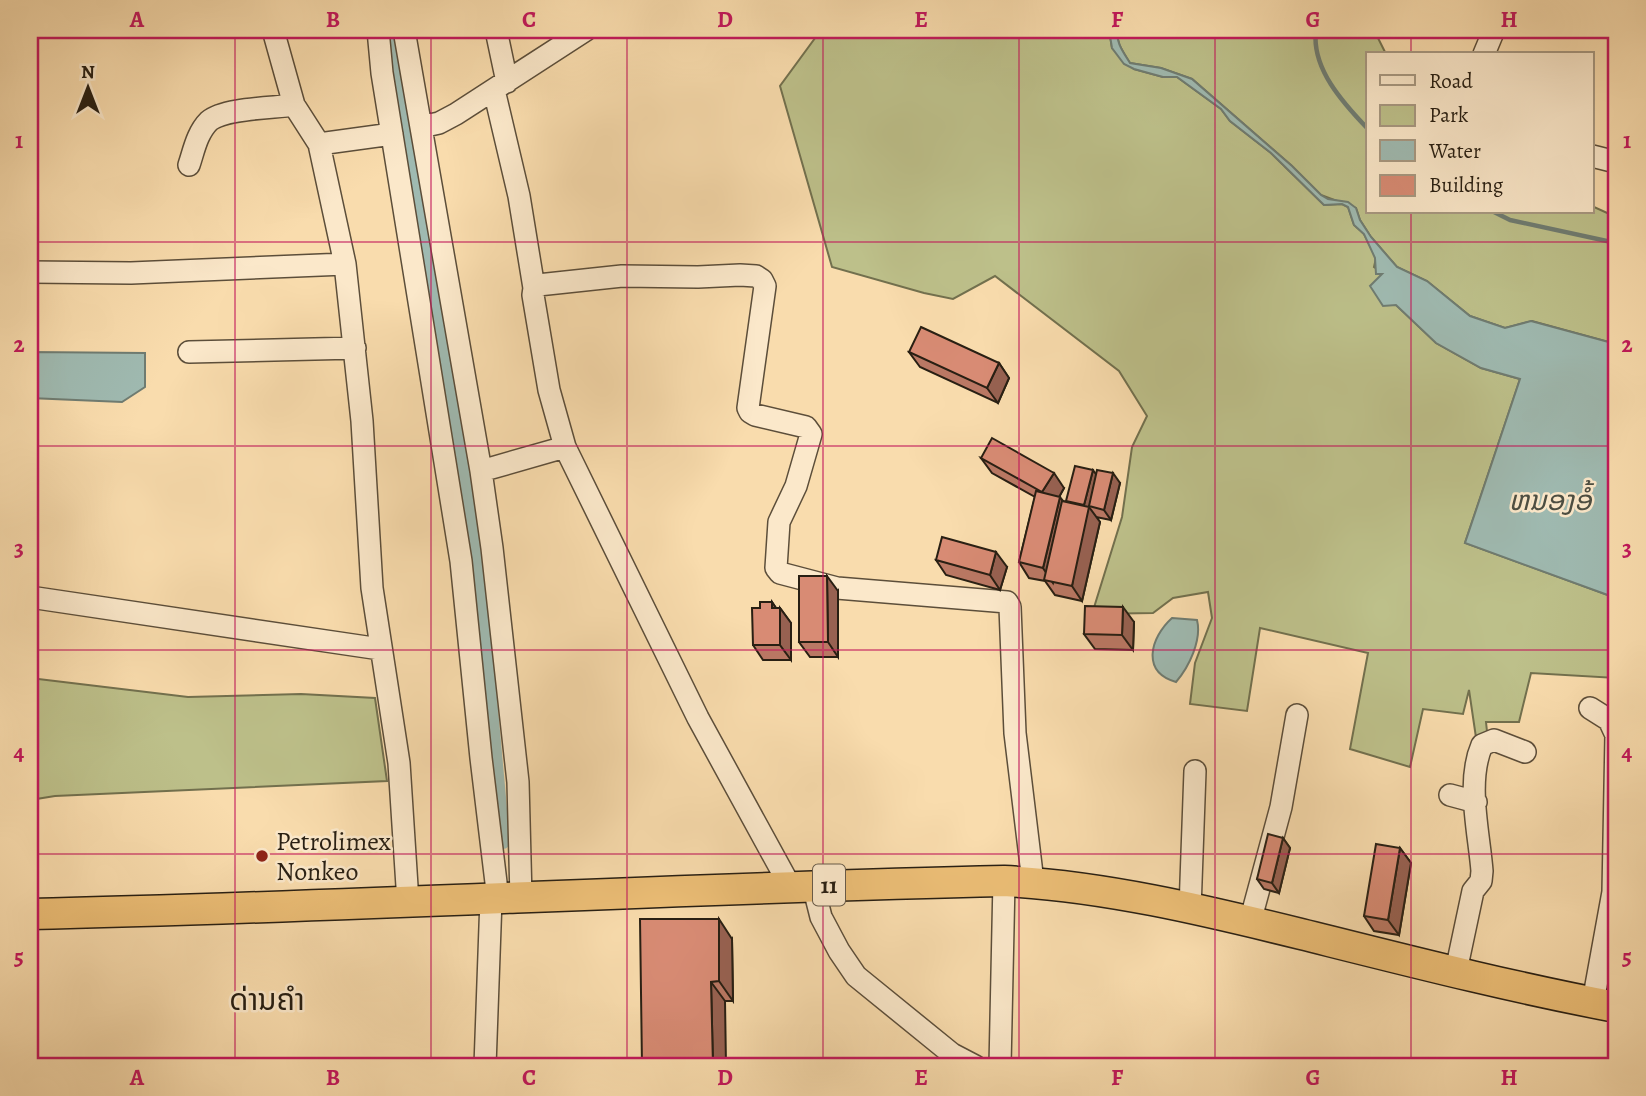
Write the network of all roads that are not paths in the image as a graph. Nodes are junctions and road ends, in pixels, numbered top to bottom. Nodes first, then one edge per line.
1 (273, 30) edge
2 (377, 30) edge
3 (404, 30) edge
4 (496, 30) edge
5 (586, 30) edge
6 (1494, 30) edge
7 (1485, 52) edge
8 (500, 86) junction
9 (294, 105) junction
10 (421, 127) junction
11 (392, 134) junction
12 (319, 144) junction
13 (1594, 156) edge
14 (1616, 162) edge
15 (189, 165) dead end
16 (345, 264) junction
17 (30, 272) edge
18 (534, 288) junction
19 (355, 348) junction
20 (189, 352) dead end
21 (565, 447) junction
22 (481, 471) junction
23 (30, 597) edge
24 (380, 649) junction
25 (1590, 708) dead end
26 (1297, 715) dead end
27 (1525, 752) dead end
28 (1195, 771) dead end
29 (1450, 795) dead end
30 (1476, 802) junction
31 (1004, 881) junction
32 (1033, 882) junction
33 (801, 886) junction
34 (1615, 892) edge
35 (504, 899) junction
36 (408, 902) junction
37 (1190, 909) junction
38 (30, 914) edge
39 (1250, 922) junction
40 (1456, 971) junction
41 (1604, 1005) edge
42 (485, 1066) edge
43 (975, 1066) edge
44 (1000, 1066) edge

1 - 9 street
2 - 11 street
3 - 10 street
4 - 8 street
5 - 8 street
6 - 7 street
8 - 10 street
8 - 18 street
9 - 12 street
9 - 15 street
10 - 22 street
11 - 12 street
11 - 35 street
12 - 16 street
13 - 14 street
16 - 17 street
16 - 19 street
18 - 21 street
18 - 32 street
19 - 20 street
19 - 24 street
21 - 22 street
21 - 33 street
22 - 35 street
23 - 24 street
24 - 36 street
25 - 34 street
26 - 39 street
27 - 30 street
28 - 37 street
29 - 30 street
30 - 40 street
31 - 32 highway, 11
31 - 33 highway, 11
31 - 44 street
32 - 37 highway, 11
33 - 35 highway, 11
33 - 43 street
34 - 41 street
35 - 36 highway, 11
35 - 42 street
36 - 38 highway, 11
37 - 39 highway, 11
39 - 40 highway, 11
40 - 41 highway, 11

